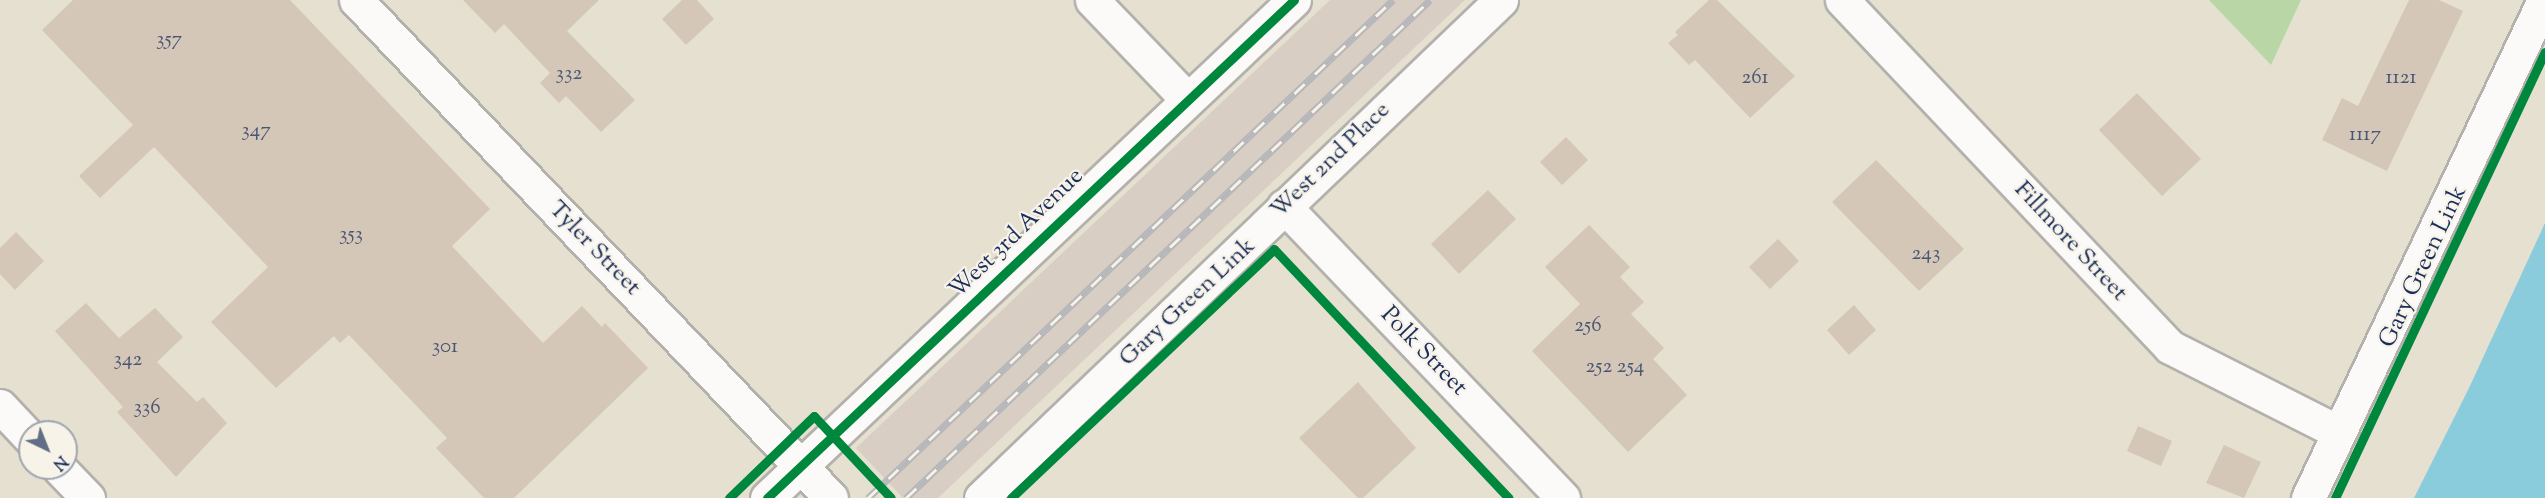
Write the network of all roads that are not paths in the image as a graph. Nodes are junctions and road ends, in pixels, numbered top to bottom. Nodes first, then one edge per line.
1 (356, 0) edge
2 (1092, 0) edge
3 (1294, 0) edge
4 (1501, 0) edge
5 (1842, 0) edge
6 (2544, 0) edge
7 (1187, 99) junction
8 (1284, 206) junction
9 (0, 406) edge
10 (18, 425) edge
11 (2338, 432) junction
12 (801, 466) junction
13 (70, 480) edge
14 (87, 498) edge
15 (767, 498) edge
16 (831, 498) edge
17 (981, 498) edge
18 (1563, 498) edge
19 (2308, 498) edge

1 - 12 street, Tyler Street
2 - 7 street
3 - 7 street, West 3rd Avenue
4 - 8 street, West 2nd Place
5 - 11 street, Fillmore Street
6 - 11 street
7 - 12 street, West 3rd Avenue
8 - 17 street, West 2nd Place
8 - 18 street, Polk Street
9 - 10 street
11 - 19 street
12 - 15 street, West 3rd Avenue
12 - 16 street, Tyler Street
13 - 14 street

